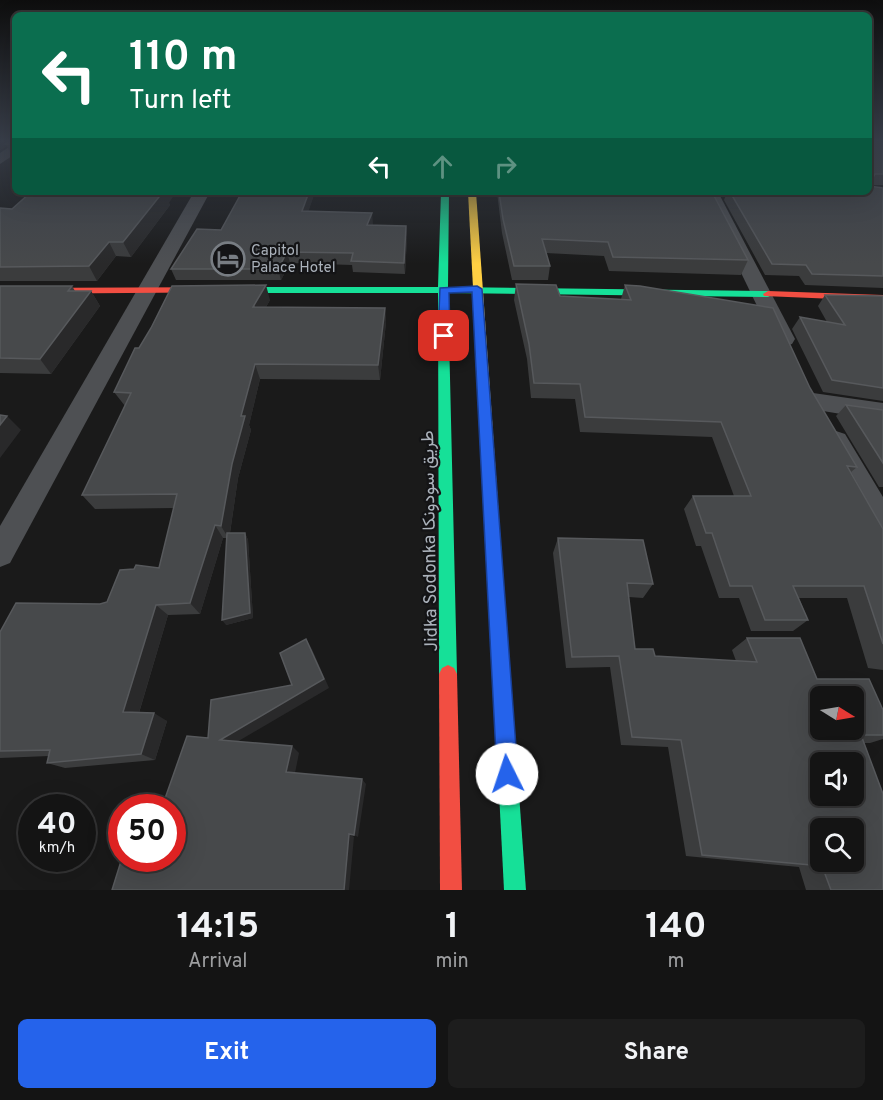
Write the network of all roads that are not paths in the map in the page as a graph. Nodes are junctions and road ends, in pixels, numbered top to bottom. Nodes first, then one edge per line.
1 (200, 195) edge
2 (445, 195) edge
3 (472, 195) edge
4 (712, 195) edge
5 (477, 289) junction
6 (443, 290) junction
7 (0, 291) edge
8 (145, 291) junction
9 (762, 292) junction
10 (883, 298) edge
11 (804, 382) junction
12 (883, 412) edge
13 (882, 520) edge
14 (0, 554) edge
15 (451, 890) edge
16 (515, 890) edge

1 - 8 street
2 - 6 main road, Jidka Sodonka طريق سودونكا
3 - 5 main road
4 - 9 street
5 - 6 main road
5 - 9 main road
5 - 16 main road
6 - 8 main road
6 - 15 main road, Jidka Sodonka طريق سودونكا
7 - 8 main road
8 - 14 street
9 - 10 main road
9 - 11 street
11 - 12 street
11 - 13 street

